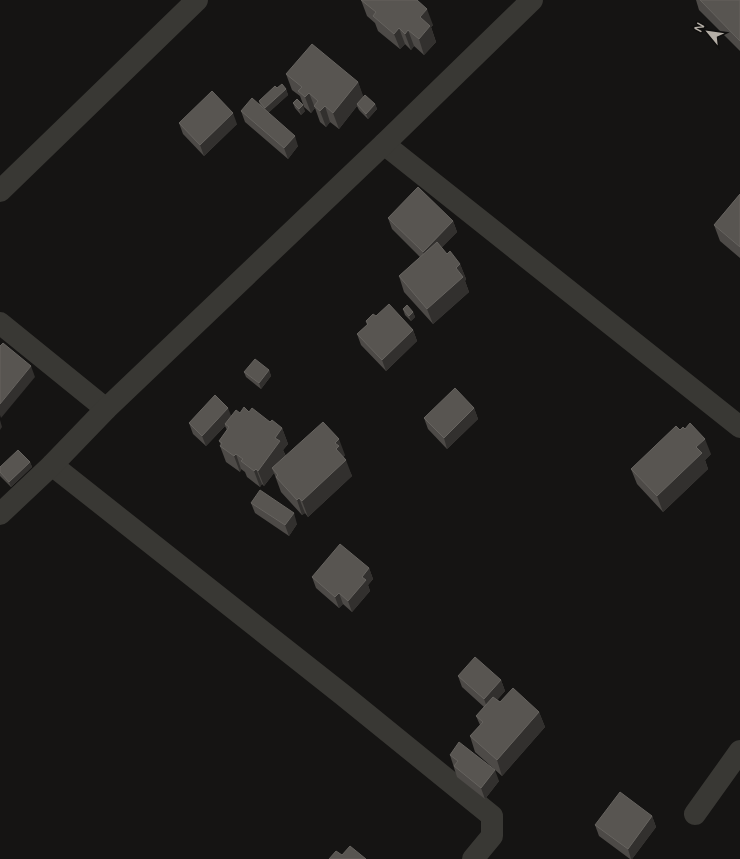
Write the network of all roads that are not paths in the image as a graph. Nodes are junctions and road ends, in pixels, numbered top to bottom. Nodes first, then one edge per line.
1 (197, 0) edge
2 (532, 0) edge
3 (384, 144) junction
4 (0, 190) edge
5 (0, 324) edge
6 (106, 409) junction
7 (740, 427) edge
8 (52, 465) junction
9 (0, 514) edge
10 (740, 751) edge
11 (695, 814) dead end
12 (473, 859) edge

1 - 4 street
2 - 3 street
3 - 6 street
3 - 7 street
5 - 6 street
6 - 8 street
8 - 9 street
8 - 12 street
10 - 11 street

